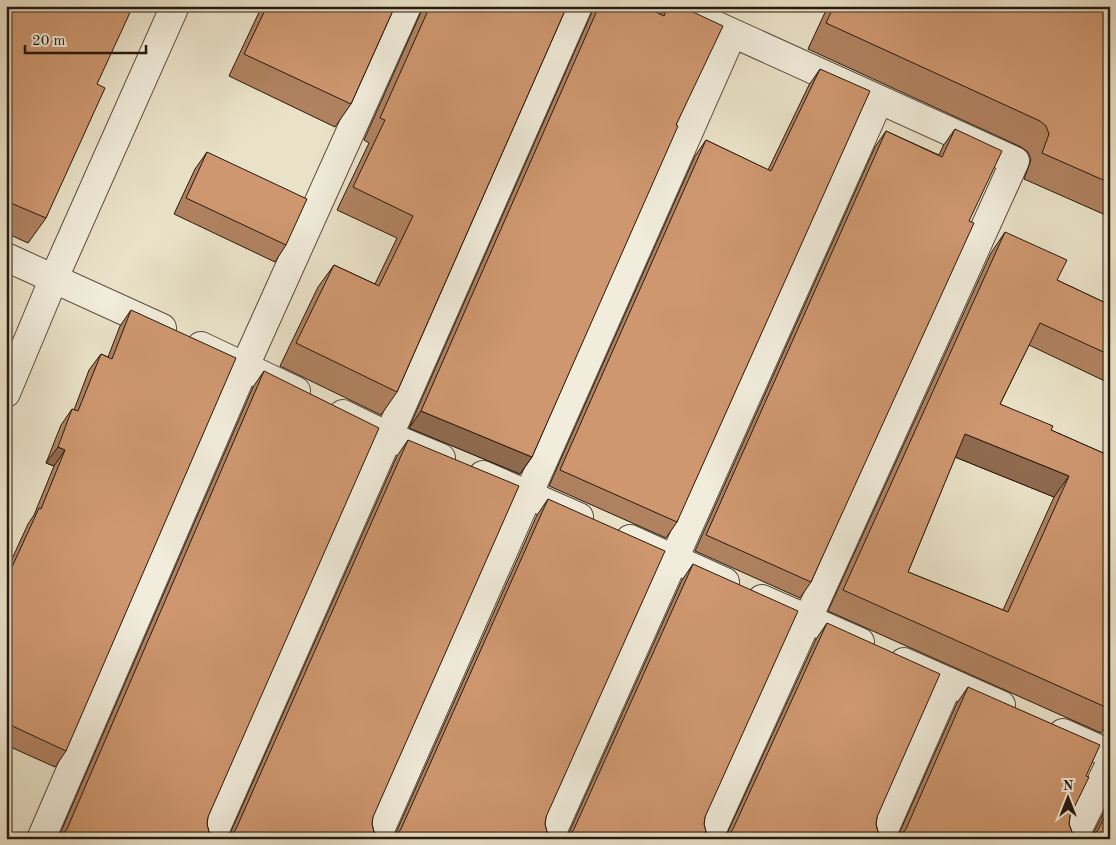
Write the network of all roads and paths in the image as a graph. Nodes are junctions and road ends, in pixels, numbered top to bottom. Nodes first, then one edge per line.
1 (175, 6) edge
2 (407, 6) edge
3 (578, 6) edge
4 (672, 6) edge
5 (732, 34) junction
6 (879, 100) junction
7 (6, 257) edge
8 (54, 278) junction
9 (245, 366) junction
10 (6, 393) edge
11 (388, 436) junction
12 (529, 494) junction
13 (674, 559) junction
14 (808, 619) junction
15 (949, 682) junction
16 (1110, 754) edge
17 (1110, 764) edge
18 (41, 839) edge
19 (211, 839) edge
20 (376, 839) edge
21 (549, 839) edge
22 (708, 839) edge
23 (880, 839) edge
24 (1073, 839) edge

1 - 8 street
2 - 9 street
3 - 11 street
4 - 5 street
5 - 6 street
5 - 12 street
6 - 13 street
6 - 14 street
7 - 8 street
8 - 9 street
8 - 10 street
9 - 11 street
9 - 18 street
11 - 12 street
11 - 19 street
12 - 13 street
12 - 20 street
13 - 14 street
13 - 21 street
14 - 15 street
14 - 22 street
15 - 16 street
15 - 23 street
17 - 24 street

